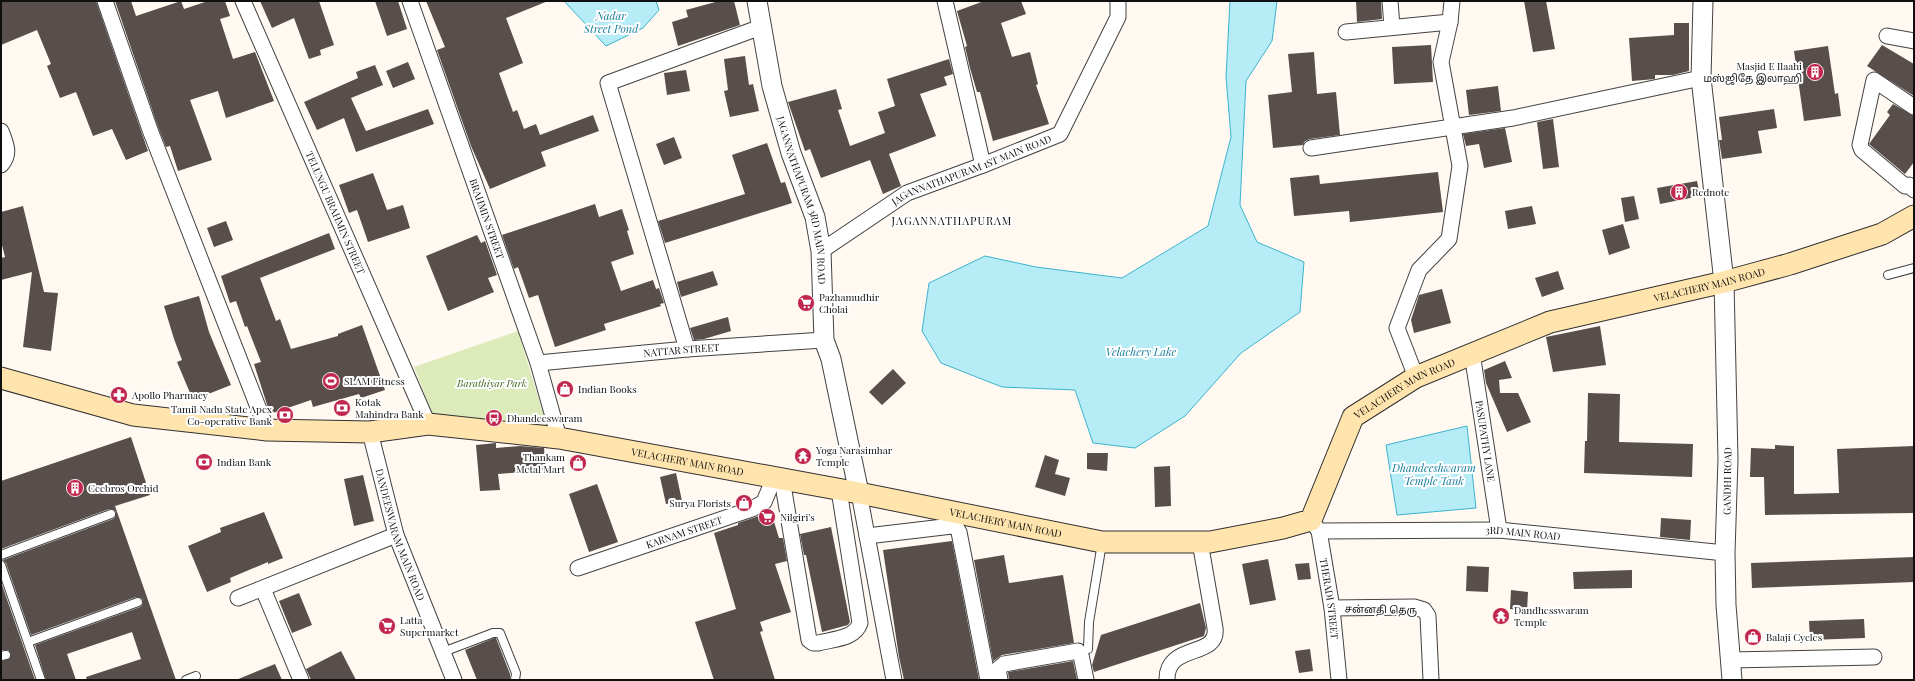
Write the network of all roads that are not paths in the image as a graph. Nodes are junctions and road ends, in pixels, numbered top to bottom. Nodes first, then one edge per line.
1 (105, 1) edge
2 (243, 1) edge
3 (410, 1) edge
4 (757, 1) edge
5 (944, 1) edge
6 (1118, 1) edge
7 (1390, 1) edge
8 (1452, 1) edge
9 (1703, 1) edge
10 (1450, 22) junction
11 (761, 27) junction
12 (1392, 27) junction
13 (1346, 32) dead end
14 (1887, 36) dead end
15 (1914, 40) edge
16 (1701, 78) junction
17 (1914, 107) edge
18 (1453, 128) junction
19 (1, 131) edge
20 (1311, 148) dead end
21 (1, 165) edge
22 (983, 166) junction
23 (1912, 184) edge
24 (1914, 216) edge
25 (821, 251) junction
26 (1914, 268) edge
27 (1888, 275) dead end
28 (1724, 282) junction
29 (824, 340) junction
30 (687, 349) junction
31 (1472, 353) junction
32 (538, 363) junction
33 (1416, 377) junction
34 (1, 378) edge
35 (428, 424) junction
36 (267, 430) junction
37 (370, 432) junction
38 (559, 438) junction
39 (778, 479) junction
40 (849, 492) junction
41 (111, 514) dead end
42 (1315, 525) junction
43 (1499, 530) junction
44 (396, 535) junction
45 (867, 536) junction
46 (1102, 542) junction
47 (1200, 542) junction
48 (1725, 553) junction
49 (1, 555) edge
50 (1, 565) edge
51 (578, 568) dead end
52 (263, 589) junction
53 (238, 598) dead end
54 (138, 602) dead end
55 (1332, 608) junction
56 (28, 642) junction
57 (1088, 649) dead end
58 (443, 652) junction
59 (1874, 657) dead end
60 (1730, 660) junction
61 (196, 676) dead end
62 (41, 680) edge
63 (186, 680) edge
64 (301, 680) edge
65 (454, 680) edge
66 (515, 680) edge
67 (894, 680) edge
68 (988, 680) edge
69 (1000, 680) edge
70 (1086, 680) edge
71 (1167, 680) edge
72 (1339, 680) edge
73 (1431, 680) edge
74 (1732, 680) edge

1 - 36 street
2 - 35 street, TELUNGU BRAHMIN STREET
3 - 32 street, BRAHMIN STREET
4 - 11 street, JAGANNATHAPURAM 3RD MAIN ROAD
5 - 22 street
6 - 22 street, JAGANNATHAPURAM 1ST MAIN ROAD
7 - 12 street
8 - 10 street
9 - 16 street, GANDHI ROAD
10 - 12 street
10 - 18 street
11 - 25 street, JAGANNATHAPURAM 3RD MAIN ROAD
11 - 30 street
12 - 13 street
14 - 15 street
16 - 18 street
16 - 28 street, GANDHI ROAD
17 - 23 street
18 - 20 street
18 - 33 street
19 - 21 street
22 - 25 street, JAGANNATHAPURAM 1ST MAIN ROAD
24 - 28 main road, VELACHERY MAIN ROAD
25 - 29 street, JAGANNATHAPURAM 3RD MAIN ROAD
26 - 27 lane
28 - 31 main road, VELACHERY MAIN ROAD
28 - 48 street, GANDHI ROAD
29 - 30 street, NATTAR STREET
29 - 40 street, JAGANNATHAPURAM 3RD MAIN ROAD
30 - 32 street, NATTAR STREET
31 - 33 main road, VELACHERY MAIN ROAD
31 - 43 street, PASUPATHY LANE
32 - 38 street, BRAHMIN STREET
33 - 42 main road, VELACHERY MAIN ROAD
34 - 36 main road, VELACHERY MAIN ROAD
35 - 37 main road, VELACHERY MAIN ROAD
35 - 38 main road, VELACHERY MAIN ROAD
36 - 37 main road, VELACHERY MAIN ROAD
37 - 44 street, DANDEESWARAM MAIN ROAD
38 - 39 main road, VELACHERY MAIN ROAD
39 - 40 main road, VELACHERY MAIN ROAD
39 - 40 street
39 - 51 street, KARNAM STREET
40 - 45 street
40 - 46 main road, VELACHERY MAIN ROAD
41 - 49 lane
42 - 43 street, 3RD MAIN ROAD
42 - 47 main road, VELACHERY MAIN ROAD
42 - 55 street, THERADI STREET
43 - 48 street, 3RD MAIN ROAD
44 - 52 street
44 - 58 street, DANDEESWARAM MAIN ROAD
45 - 67 street
45 - 68 street
46 - 47 main road, VELACHERY MAIN ROAD
46 - 57 lane
47 - 71 street
48 - 60 street, GANDHI ROAD
50 - 56 lane
52 - 53 street
52 - 64 street
54 - 56 lane
55 - 72 street, THERADI STREET
55 - 73 street, சன்னதி தெரு
56 - 62 lane
58 - 65 street, DANDEESWARAM MAIN ROAD
58 - 66 lane
59 - 60 street
60 - 74 street, GANDHI ROAD
61 - 63 lane
69 - 70 street

